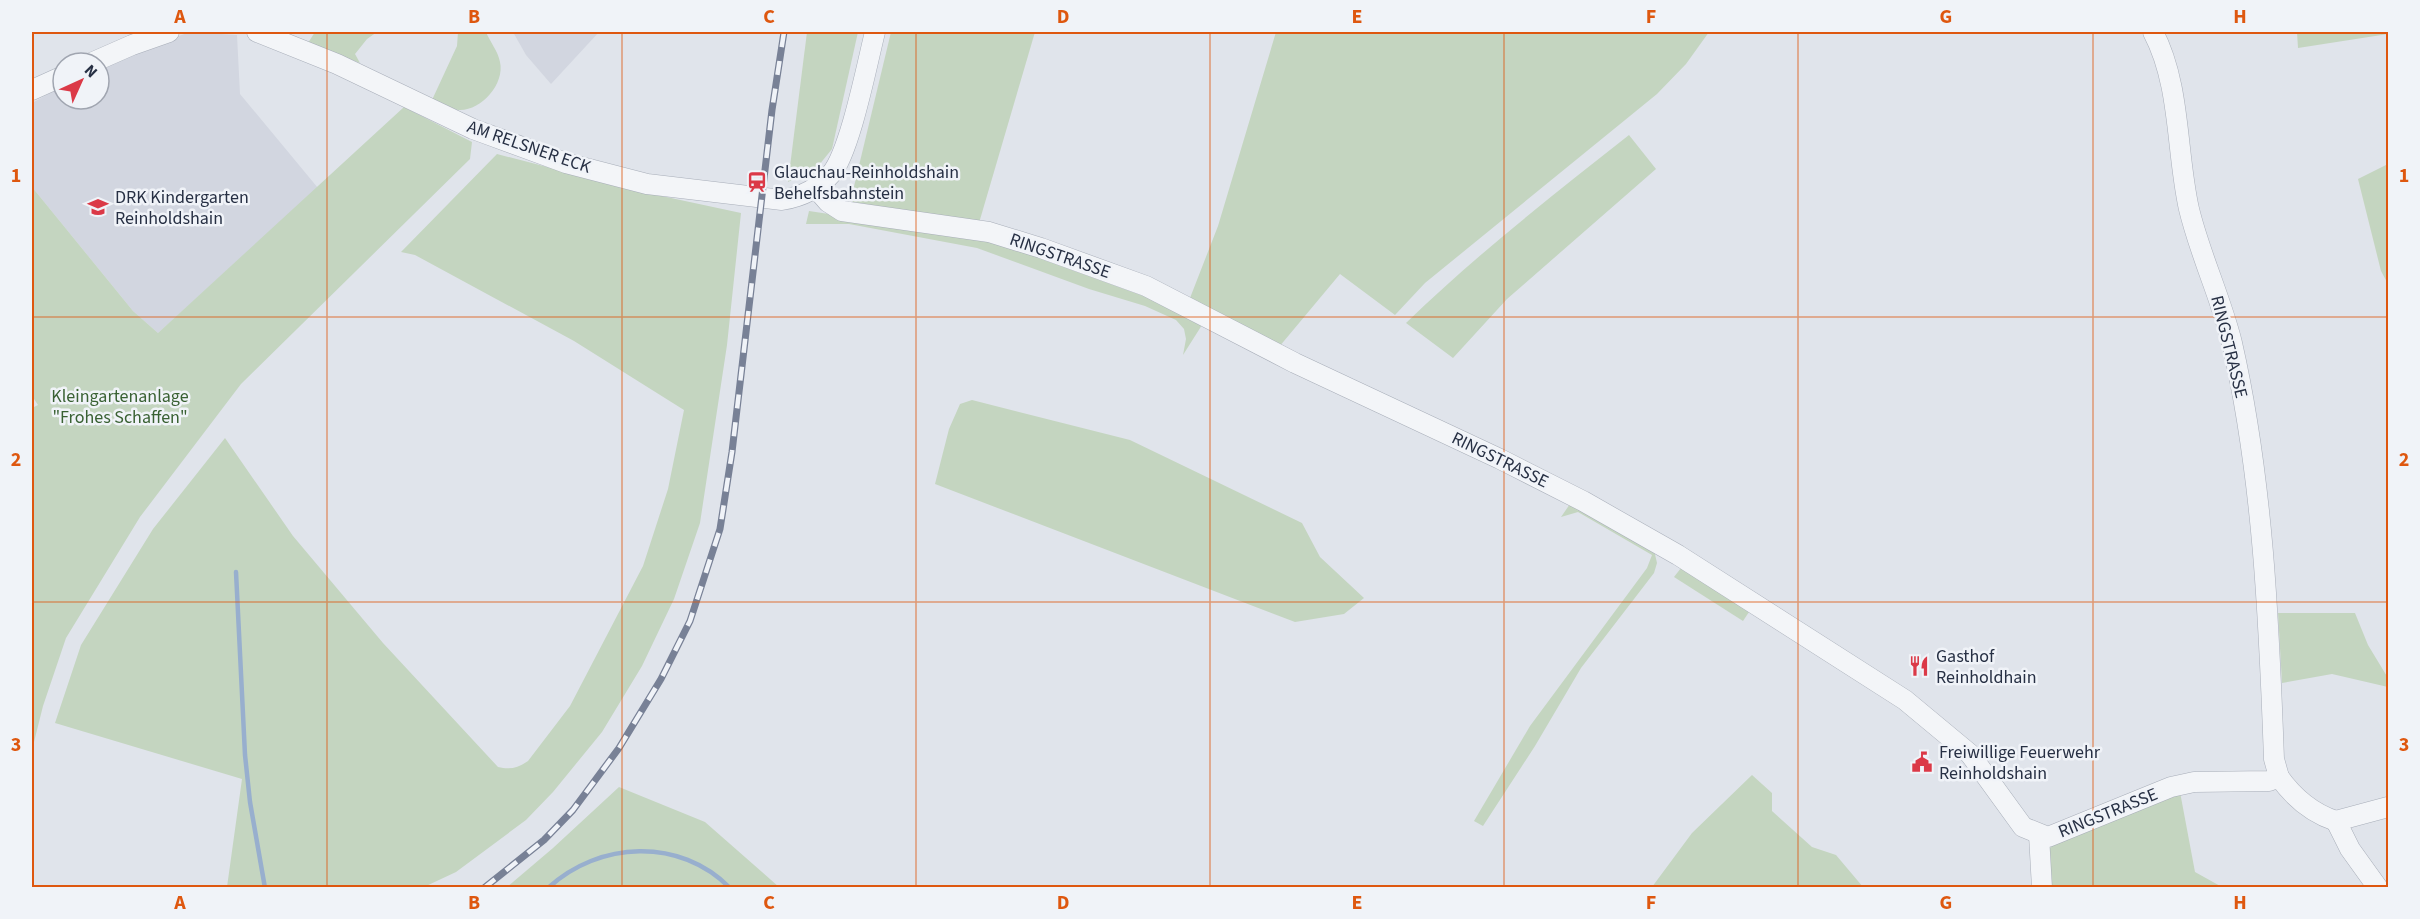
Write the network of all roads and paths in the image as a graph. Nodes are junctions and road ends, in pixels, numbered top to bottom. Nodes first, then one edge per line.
1 (169, 32) edge
2 (257, 32) edge
3 (875, 32) edge
4 (2153, 32) edge
5 (111, 54) edge
6 (51, 81) edge
7 (32, 90) edge
8 (815, 187) junction
9 (2279, 777) junction
10 (2388, 807) edge
11 (2336, 821) junction
12 (2038, 835) junction
13 (2042, 888) edge
14 (2378, 888) edge

1 - 5 street
2 - 8 street, AM RELSNER ECK
3 - 8 street
4 - 9 street, RINGSTRASSE
6 - 7 street
8 - 12 street, RINGSTRASSE
9 - 11 street, RINGSTRASSE
9 - 12 street, RINGSTRASSE
10 - 11 street
11 - 14 street
12 - 13 street

